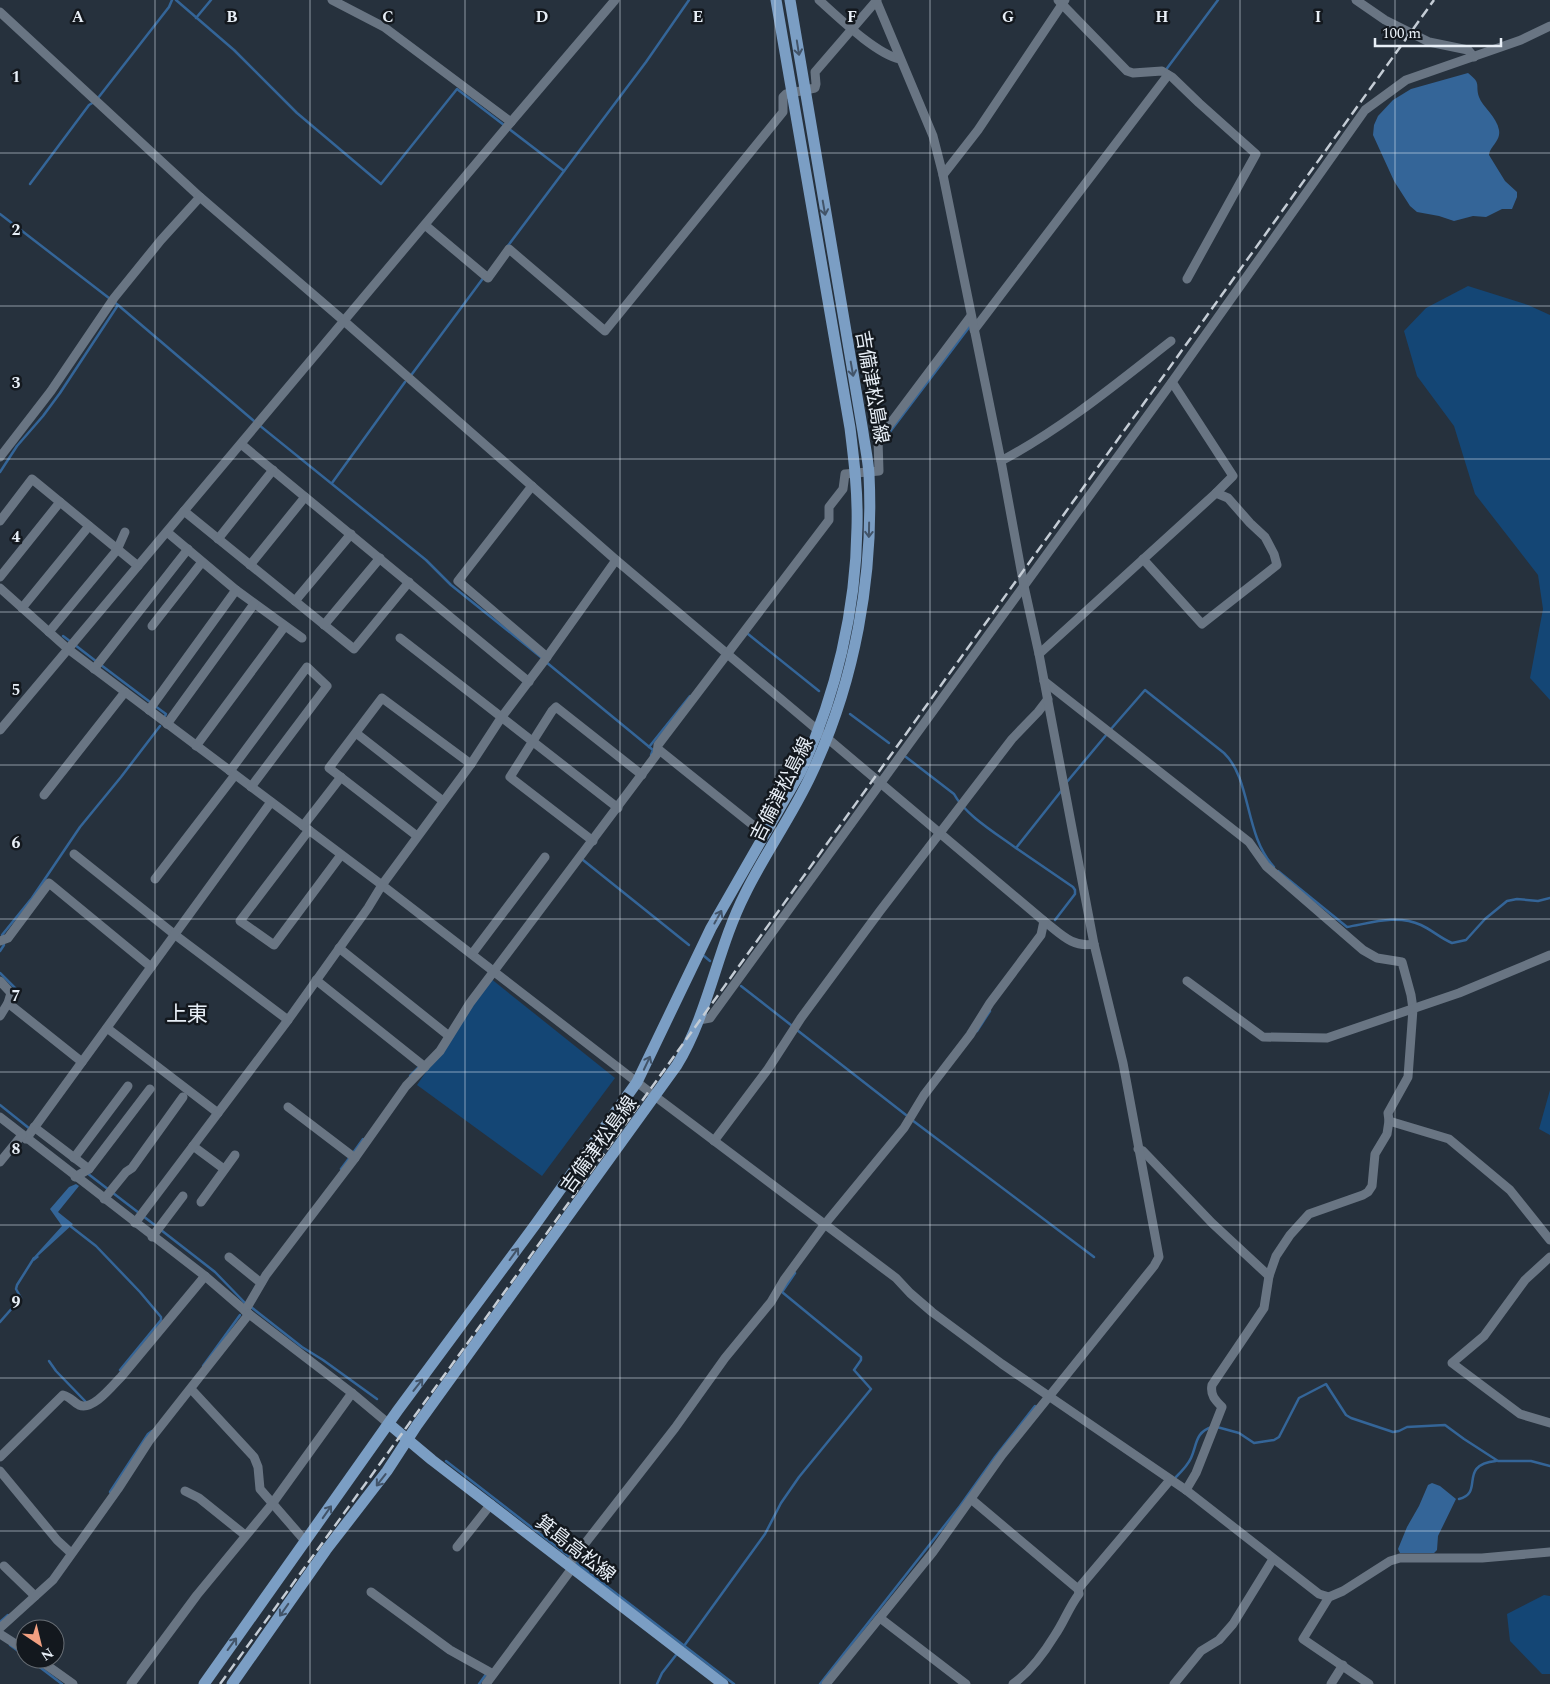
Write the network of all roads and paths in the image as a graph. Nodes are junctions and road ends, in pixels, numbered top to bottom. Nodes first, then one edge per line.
1 (332, 0) edge
2 (615, 0) edge
3 (776, 0) edge
4 (790, 0) edge
5 (818, 0) edge
6 (876, 0) edge
7 (1356, 0) edge
8 (1062, 1) edge
9 (0, 12) edge
10 (1550, 26) edge
11 (853, 30) junction
12 (1474, 57) junction
13 (900, 59) junction
14 (1165, 73) junction
15 (804, 91) junction
16 (792, 92) junction
17 (508, 125) junction
18 (943, 175) junction
19 (200, 198) junction
20 (425, 225) junction
21 (1187, 279) dead end
22 (344, 321) junction
23 (973, 323) junction
24 (1171, 341) dead end
25 (1172, 382) junction
26 (241, 444) junction
27 (0, 457) edge
28 (1001, 461) junction
29 (273, 470) junction
30 (868, 472) junction
31 (855, 473) junction
32 (532, 486) junction
33 (1216, 493) junction
34 (306, 497) junction
35 (60, 502) junction
36 (184, 512) junction
37 (0, 521) edge
38 (88, 526) junction
39 (125, 532) dead end
40 (167, 532) junction
41 (351, 534) junction
42 (218, 539) junction
43 (188, 549) junction
44 (117, 550) junction
45 (380, 558) junction
46 (1143, 559) junction
47 (616, 560) junction
48 (202, 562) junction
49 (250, 564) junction
50 (138, 566) junction
51 (0, 577) edge
52 (409, 582) junction
53 (1024, 586) junction
54 (0, 588) edge
55 (236, 590) junction
56 (295, 601) junction
57 (254, 604) junction
58 (22, 608) junction
59 (324, 625) junction
60 (152, 626) dead end
61 (285, 626) junction
62 (49, 632) junction
63 (302, 638) dead end
64 (400, 638) dead end
65 (71, 645) junction
66 (725, 653) junction
67 (1039, 654) junction
68 (545, 660) junction
69 (97, 665) junction
70 (1044, 680) junction
71 (529, 682) junction
72 (125, 692) junction
73 (1048, 699) junction
74 (152, 706) junction
75 (501, 718) junction
76 (167, 724) junction
77 (0, 730) edge
78 (356, 733) junction
79 (822, 733) junction
80 (533, 741) junction
81 (196, 746) junction
82 (658, 749) junction
83 (470, 764) junction
84 (232, 773) junction
85 (640, 773) junction
86 (341, 777) junction
87 (880, 783) junction
88 (251, 787) junction
89 (44, 795) dead end
90 (443, 801) junction
91 (271, 802) junction
92 (615, 806) junction
93 (306, 828) junction
94 (759, 830) dead end
95 (940, 834) junction
96 (418, 836) junction
97 (591, 839) junction
98 (74, 854) dead end
99 (341, 855) junction
100 (545, 857) dead end
101 (155, 879) dead end
102 (382, 885) junction
103 (1044, 921) junction
104 (174, 934) junction
105 (4, 939) edge
106 (1094, 944) junction
107 (339, 948) junction
108 (472, 954) junction
109 (1550, 955) edge
110 (151, 967) junction
111 (493, 970) junction
112 (316, 980) junction
113 (0, 981) edge
114 (1187, 981) dead end
115 (10, 1004) junction
116 (1413, 1009) junction
117 (0, 1016) edge
118 (288, 1020) junction
119 (698, 1020) junction
120 (107, 1028) junction
121 (448, 1035) junction
122 (82, 1062) junction
123 (423, 1065) junction
124 (637, 1082) junction
125 (128, 1086) dead end
126 (150, 1089) dead end
127 (183, 1096) dead end
128 (654, 1096) junction
129 (288, 1107) dead end
130 (218, 1113) junction
131 (0, 1117) edge
132 (1389, 1121) junction
133 (29, 1132) junction
134 (714, 1141) junction
135 (193, 1146) junction
136 (1138, 1149) junction
137 (235, 1155) dead end
138 (352, 1157) junction
139 (74, 1158) junction
140 (0, 1162) edge
141 (224, 1169) junction
142 (83, 1172) junction
143 (108, 1194) junction
144 (183, 1196) dead end
145 (201, 1202) dead end
146 (139, 1218) junction
147 (825, 1224) junction
148 (157, 1231) junction
149 (1550, 1240) edge
150 (229, 1257) dead end
151 (1550, 1257) edge
152 (205, 1276) junction
153 (1269, 1276) junction
154 (259, 1282) junction
155 (247, 1312) junction
156 (191, 1388) junction
157 (352, 1393) junction
158 (1050, 1396) junction
159 (1550, 1423) edge
160 (389, 1424) junction
161 (408, 1440) junction
162 (0, 1457) edge
163 (0, 1471) edge
164 (1170, 1480) junction
165 (1186, 1490) junction
166 (185, 1491) dead end
167 (971, 1499) junction
168 (272, 1504) junction
169 (491, 1504) junction
170 (245, 1535) junction
171 (306, 1542) junction
172 (457, 1547) dead end
173 (70, 1552) junction
174 (1550, 1552) edge
175 (1273, 1559) junction
176 (572, 1562) junction
177 (4, 1566) dead end
178 (1078, 1589) junction
179 (371, 1592) dead end
180 (34, 1595) junction
181 (1329, 1597) junction
182 (880, 1618) junction
183 (3, 1620) edge
184 (0, 1634) edge
185 (15, 1644) edge
186 (1343, 1666) junction
187 (52, 1669) edge
188 (491, 1672) junction
189 (73, 1684) edge
190 (131, 1684) edge
191 (204, 1684) edge
192 (232, 1684) edge
193 (486, 1684) edge
194 (723, 1684) edge
195 (826, 1684) edge
196 (966, 1684) edge
197 (1013, 1684) edge
198 (1174, 1684) edge
199 (1331, 1684) edge
200 (1369, 1684) edge

1 - 17 street
2 - 17 street
3 - 16 main road, 吉備津松島線
4 -> 15 main road, 吉備津松島線
5 - 11 street
6 - 11 street
6 - 13 street
7 - 12 street
8 - 14 street
8 - 18 street
9 - 19 street
10 - 12 street
11 - 13 street
11 - 15 street
12 - 25 street
13 - 18 street
14 - 21 street
14 - 23 street
15 - 16 street
15 -> 30 main road, 吉備津松島線
16 - 20 street
16 - 31 main road, 吉備津松島線
17 - 20 street
18 - 23 street
19 - 22 street
19 - 27 street
20 - 22 street
22 - 26 street
22 - 32 street
23 - 28 street
23 - 30 street
24 - 28 street
25 - 33 street
25 - 53 street
26 - 29 street
26 - 36 street
28 - 53 street
29 - 34 street
29 - 42 street
30 - 31 street
30 -> 79 main road, 吉備津松島線
31 - 66 street
31 - 79 main road, 吉備津松島線
32 - 47 street
32 - 68 street
33 - 46 street
33 - 46 street
34 - 41 street
34 - 49 street
35 - 37 street
35 - 38 street
35 - 51 street
36 - 40 street
36 - 42 street
38 - 44 street
38 - 58 street
39 - 44 street
40 - 43 street
40 - 50 street
41 - 45 street
41 - 56 street
42 - 49 street
43 - 48 street
43 - 69 street
44 - 50 street
44 - 62 street
45 - 52 street
45 - 59 street
46 - 67 street
47 - 66 street
47 - 68 street
48 - 55 street
48 - 60 street
49 - 56 street
50 - 65 street
52 - 59 street
52 - 71 street
53 - 67 street
53 - 87 street
54 - 58 street
55 - 57 street
55 - 74 street
56 - 59 street
57 - 61 street
57 - 76 street
58 - 62 street
61 - 63 street
61 - 81 street
62 - 65 street
64 - 75 street
65 - 69 street
65 - 77 street
66 - 79 street
66 - 82 street
67 - 70 street
68 - 71 street
69 - 72 street
70 - 73 street
70 - 116 street
71 - 75 street
72 - 74 street
72 - 89 street
73 - 95 street
73 - 106 street
74 - 76 street
75 - 80 street
75 - 83 street
76 - 81 street
78 - 83 street
78 - 86 street
78 - 90 street
79 - 87 street
79 - 119 main road, 吉備津松島線
124 -> 79 main road, 吉備津松島線
80 - 85 street
80 - 92 street
80 - 97 street
81 - 84 street
82 - 85 street
82 - 94 street
83 - 90 street
84 - 88 street
84 - 88 street
84 - 101 street
85 - 92 street
86 - 93 street
86 - 96 street
87 - 95 street
87 - 119 street
88 - 91 street
90 - 96 street
91 - 93 street
91 - 104 street
92 - 97 street
93 - 99 street
93 - 99 street
95 - 103 street
95 - 134 street
96 - 102 street
97 - 111 street
98 - 104 street
99 - 102 street
100 - 108 street
102 - 107 street
102 - 108 street
103 - 106 street
103 - 147 street
104 - 110 street
104 - 118 street
105 - 110 street
106 - 136 street
107 - 112 street
107 - 121 street
108 - 111 street
109 - 116 street
110 - 120 street
111 - 121 street
111 - 124 street
112 - 118 street
112 - 123 street
113 - 115 street
114 - 116 street
115 - 117 street
115 - 122 street
116 - 132 street
118 - 130 street
119 - 128 main road, 吉備津松島線
120 - 122 street
120 - 130 street
121 - 123 street
122 - 133 street
123 - 138 street
124 - 128 street
160 -> 124 main road, 吉備津松島線
125 - 139 street
126 - 142 street
127 - 143 street
128 - 134 street
128 - 161 main road, 吉備津松島線
129 - 138 street
130 - 135 street
131 - 133 street
132 - 149 street
132 - 153 street
133 - 139 street
133 - 140 street
133 - 142 street
134 - 147 street
135 - 141 street
135 - 146 street
136 - 153 street
136 - 158 street
137 - 141 street
138 - 154 street
139 - 142 street
141 - 145 street
142 - 143 street
143 - 146 street
144 - 148 street
146 - 148 street
147 - 158 street
147 - 176 street
148 - 152 street
150 - 154 street
151 - 159 street
152 - 155 street
152 - 162 street
153 - 165 street
154 - 155 street
155 - 156 street
155 - 157 street
156 - 168 street
156 - 173 street
157 - 160 street
157 - 168 street
158 - 164 street
158 - 167 street
160 - 161 main road, 箕島高松線
171 -> 160 main road
161 - 169 main road, 箕島高松線
161 -> 192 main road
163 - 173 street
164 - 165 street
164 - 178 street
165 - 175 street
166 - 170 street
167 - 178 street
167 - 182 street
168 - 170 street
168 - 171 street
169 - 172 street
169 - 176 main road, 箕島高松線
170 - 190 street
191 -> 171 main road
173 - 180 street
174 - 181 street
175 - 181 street
175 - 198 street
176 - 188 street
176 - 194 main road, 箕島高松線
177 - 180 street
178 - 197 street
179 - 188 street
180 - 183 street
181 - 186 street
182 - 195 street
182 - 196 street
184 - 185 street
186 - 199 street
186 - 200 street
187 - 189 street
188 - 193 street

